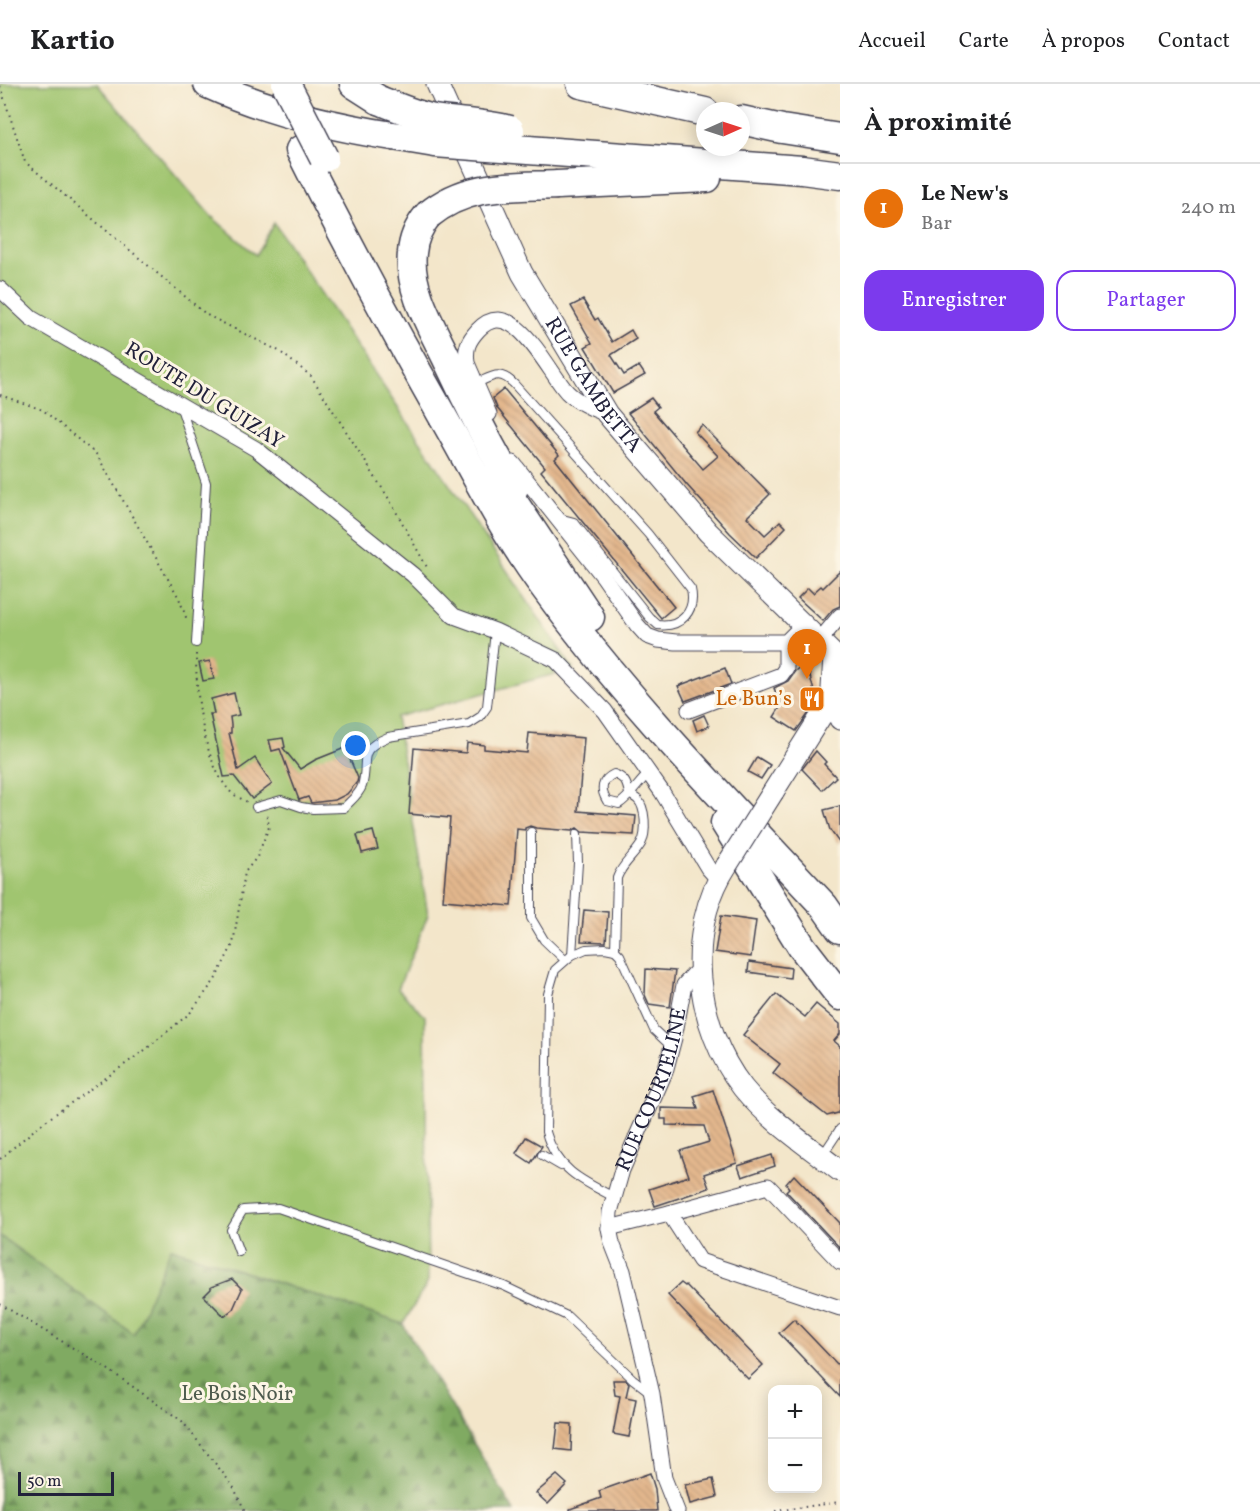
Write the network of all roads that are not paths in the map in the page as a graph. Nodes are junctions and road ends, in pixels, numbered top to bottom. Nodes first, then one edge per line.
1 (208, 84) edge
2 (240, 84) edge
3 (267, 84) edge
4 (286, 84) edge
5 (354, 84) edge
6 (437, 84) edge
7 (581, 84) edge
8 (696, 110) edge
9 (386, 120) junction
10 (750, 122) edge
11 (520, 137) junction
12 (840, 138) edge
13 (696, 144) edge
14 (750, 148) edge
15 (840, 153) edge
16 (312, 154) junction
17 (840, 176) edge
18 (0, 289) edge
19 (476, 384) junction
20 (180, 404) junction
21 (607, 414) junction
22 (557, 518) junction
23 (569, 587) junction
24 (840, 616) edge
25 (803, 625) junction
26 (495, 631) junction
27 (820, 639) junction
28 (786, 642) junction
29 (196, 643) road end
30 (838, 658) edge
31 (689, 710) dead end
32 (839, 714) edge
33 (687, 759) junction
34 (649, 774) junction
35 (255, 807) road end
36 (531, 832) dead end
37 (577, 834) dead end
38 (723, 872) junction
39 (524, 875) dead end
40 (530, 891) junction
41 (840, 903) edge
42 (840, 929) edge
43 (615, 950) junction
44 (568, 957) junction
45 (700, 972) junction
46 (840, 996) edge
47 (672, 1047) junction
48 (839, 1133) edge
49 (542, 1155) dead end
50 (821, 1157) junction
51 (565, 1168) junction
52 (840, 1171) edge
53 (614, 1197) junction
54 (669, 1213) junction
55 (609, 1228) junction
56 (238, 1252) dead end
57 (840, 1262) edge
58 (840, 1308) edge
59 (652, 1394) junction
60 (677, 1511) edge

1 - 9 highway
2 - 9 highway
3 - 16 highway
4 - 16 highway, bridge
5 - 9 highway
6 - 21 main road, RUE GAMBETTA
7 - 8 highway
9 - 11 highway, bridge
9 - 11 highway, bridge
10 - 12 highway
11 - 13 highway
11 - 17 highway
14 - 15 highway
16 - 23 highway
16 - 33 highway
17 - 23 highway, bridge
18 - 20 street, ROUTE DU GUIZAY
19 - 21 street
19 - 22 street
19 - 22 lane
20 - 26 street, ROUTE DU GUIZAY
20 - 29 lane
21 - 25 main road, RUE GAMBETTA
22 - 28 street
23 - 41 highway
24 - 27 street
25 - 27 main road, RUE GAMBETTA
25 - 28 street
26 - 34 street, ROUTE DU GUIZAY
26 - 35 lane
27 - 30 main road, RUE GAMBETTA
28 - 31 street
30 - 32 main road
32 - 38 main road, bridge
33 - 42 highway
33 - 46 highway
34 - 38 street, ROUTE DU GUIZAY
34 - 43 lane
36 - 40 lane
37 - 44 lane
38 - 45 main road
39 - 40 lane
40 - 44 lane
43 - 44 lane
43 - 47 lane
44 - 51 lane
45 - 47 street, RUE COURTELINE
45 - 50 main road
47 - 53 street, RUE COURTELINE
48 - 50 lane
49 - 51 lane
50 - 52 main road
51 - 53 lane
53 - 55 street, RUE COURTELINE
54 - 55 street
54 - 57 street
54 - 58 street
55 - 59 street, RUE COURTELINE
56 - 59 lane
59 - 60 street, RUE COURTELINE

